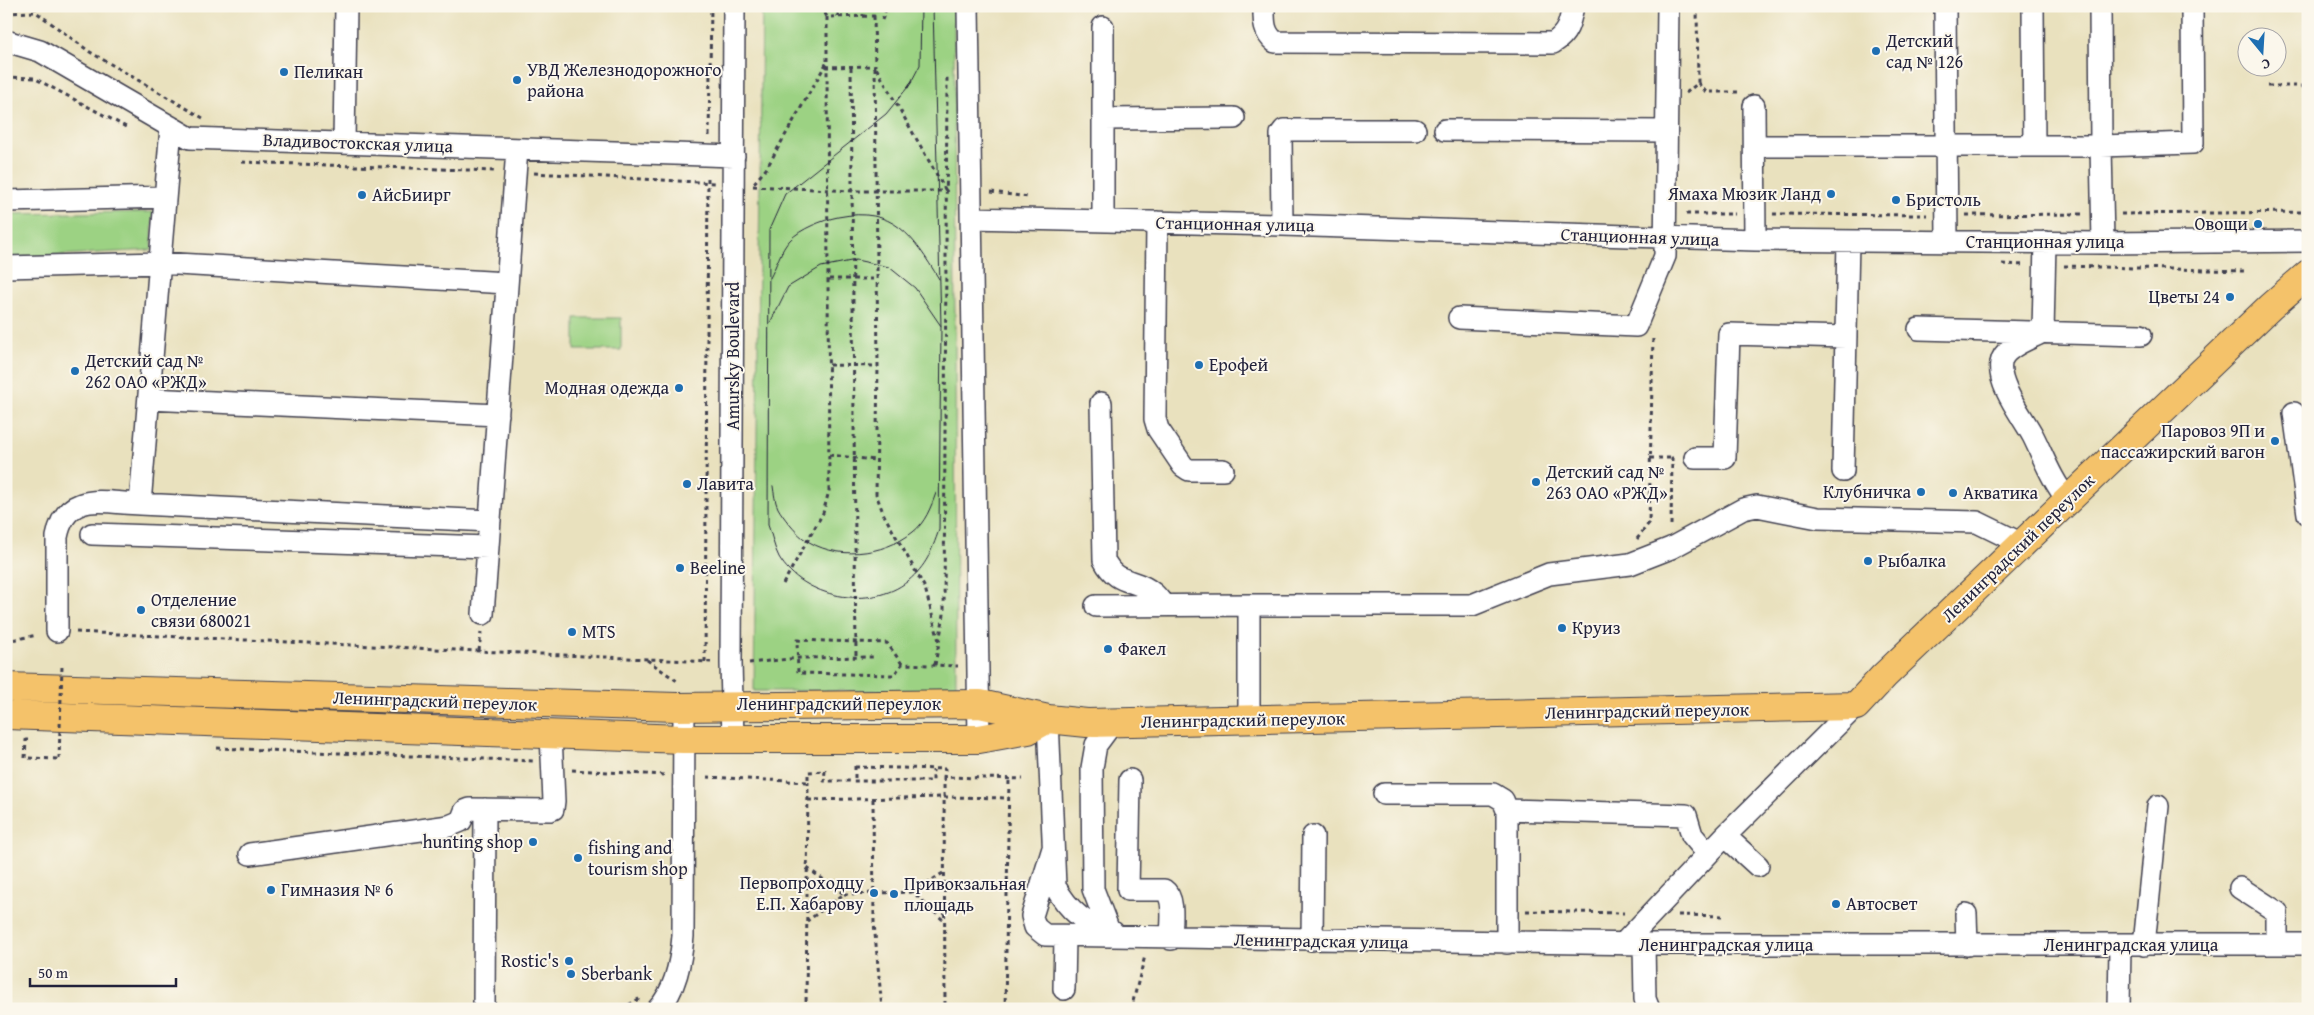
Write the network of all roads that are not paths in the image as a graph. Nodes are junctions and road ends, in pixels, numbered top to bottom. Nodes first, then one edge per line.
1 (346, 6) edge
2 (734, 6) edge
3 (968, 6) edge
4 (1264, 6) edge
5 (1573, 6) edge
6 (1668, 6) edge
7 (1945, 6) edge
8 (2033, 6) edge
9 (2100, 6) edge
10 (2192, 6) edge
11 (1103, 27) dead end
12 (6, 41) edge
13 (1754, 106) road end
14 (1234, 118) dead end
15 (1103, 119) junction
16 (171, 127) junction
17 (1415, 130) dead end
18 (1445, 130) dead end
19 (1666, 130) junction
20 (344, 143) junction
21 (1754, 146) junction
22 (2034, 146) junction
23 (2101, 146) junction
24 (1945, 147) junction
25 (517, 149) junction
26 (734, 156) junction
27 (165, 198) junction
28 (6, 201) edge
29 (972, 218) junction
30 (1102, 221) junction
31 (1157, 222) junction
32 (1282, 225) junction
33 (1667, 238) junction
34 (1756, 240) junction
35 (1848, 241) junction
36 (2308, 241) edge
37 (1947, 242) junction
38 (2045, 242) junction
39 (2103, 243) junction
40 (160, 262) junction
41 (6, 267) edge
42 (2308, 274) edge
43 (507, 283) junction
44 (1459, 318) dead end
45 (1919, 329) dead end
46 (2043, 332) junction
47 (2141, 335) dead end
48 (1846, 337) junction
49 (149, 399) junction
50 (1101, 403) dead end
51 (2294, 413) dead end
52 (498, 415) junction
53 (1694, 458) road end
54 (1223, 470) dead end
55 (1843, 471) dead end
56 (2068, 500) junction
57 (140, 504) junction
58 (2308, 514) edge
59 (490, 521) junction
60 (92, 534) dead end
61 (2022, 544) junction
62 (488, 546) junction
63 (1249, 605) junction
64 (1096, 606) dead end
65 (1164, 606) junction
66 (483, 614) dead end
67 (57, 631) road end
68 (6, 687) edge
69 (681, 693) junction
70 (980, 704) junction
71 (733, 705) junction
72 (1856, 706) junction
73 (6, 715) edge
74 (1048, 719) junction
75 (1249, 719) junction
76 (1113, 722) junction
77 (683, 739) junction
78 (733, 739) junction
79 (979, 739) junction
80 (551, 748) junction
81 (1130, 780) dead end
82 (1384, 794) dead end
83 (2158, 806) dead end
84 (485, 810) junction
85 (1507, 810) junction
86 (1313, 836) dead end
87 (1725, 836) junction
88 (1053, 848) junction
89 (250, 854) dead end
90 (1708, 854) junction
91 (1758, 866) dead end
92 (2240, 888) dead end
93 (1966, 914) dead end
94 (1109, 931) junction
95 (1065, 937) junction
96 (1171, 939) junction
97 (1312, 940) junction
98 (1506, 943) junction
99 (1633, 944) junction
100 (2278, 944) junction
101 (2308, 944) edge
102 (1967, 945) junction
103 (2120, 946) junction
104 (2144, 946) junction
105 (1145, 947) junction
106 (1064, 989) dead end
107 (653, 1001) edge
108 (484, 1008) edge
109 (1649, 1009) edge
110 (2119, 1009) edge

1 - 20 street
2 - 26 street, Amursky Boulevard
3 - 29 street
4 - 5 street
6 - 19 street
7 - 24 street
8 - 22 street
9 - 23 street
10 - 23 street
11 - 15 street
12 - 16 street, Владивостокская улица
13 - 21 street
14 - 15 street
15 - 30 street
16 - 20 street, Владивостокская улица
16 - 27 street
17 - 32 street
18 - 19 street
19 - 33 street
20 - 25 street, Владивостокская улица
21 - 24 street
21 - 34 street
22 - 23 street
22 - 24 street
23 - 39 street
24 - 37 street
25 - 26 street, Владивостокская улица
25 - 43 street
26 - 71 street, Amursky Boulevard
27 - 28 street
27 - 40 street
29 - 30 street, Станционная улица
29 - 70 street
30 - 31 street, Станционная улица
31 - 32 street, Станционная улица
31 - 54 street
32 - 33 street, Станционная улица
33 - 34 street, Станционная улица
33 - 44 street
34 - 35 street, Станционная улица
35 - 37 street, Станционная улица
35 - 48 street
36 - 39 street, Станционная улица
37 - 38 street, Станционная улица
38 - 39 street, Станционная улица
38 - 46 street
40 - 41 street
40 - 43 street
40 - 49 street
42 - 56 main road, Ленинградский переулок
43 - 52 street
45 - 46 street
46 - 47 street
46 - 56 street
48 - 53 street
48 - 55 street
49 - 52 street
49 - 57 street
50 - 65 street
51 - 58 street
52 - 59 street
56 - 61 main road, Ленинградский переулок
57 - 59 street
57 - 67 street
59 - 62 street
60 - 62 street
61 - 63 street
61 - 72 main road, Ленинградский переулок
62 - 66 street
63 - 65 street
63 - 75 street
64 - 65 street
68 - 69 main road, Ленинградский переулок
69 - 71 main road, Ленинградский переулок
69 - 77 street
70 - 71 main road, Ленинградский переулок
70 - 74 main road, Ленинградский переулок
70 - 79 street
71 - 78 street, Amursky Boulevard
72 - 75 main road, Ленинградский переулок
72 - 87 street
73 - 80 main road, Ленинградский переулок
74 - 76 main road, Ленинградский переулок
74 - 79 main road, Ленинградский переулок
74 - 88 street
75 - 76 main road, Ленинградский переулок
76 - 94 street
77 - 78 main road, Ленинградский переулок
77 - 80 main road, Ленинградский переулок
77 - 107 street
78 - 79 main road, Ленинградский переулок
80 - 84 street
81 - 96 street
82 - 85 street
83 - 104 street
84 - 89 street
84 - 108 street
85 - 90 street
85 - 98 street
86 - 97 street
87 - 90 street
87 - 91 street
88 - 94 street
88 - 95 street
90 - 99 street
92 - 100 street
93 - 102 street
94 - 105 street
95 - 105 street
95 - 106 street
96 - 97 street, Ленинградская улица
96 - 105 street, Ленинградская улица
97 - 98 street, Ленинградская улица
98 - 99 street, Ленинградская улица
99 - 102 street, Ленинградская улица
99 - 109 street
100 - 101 street, Ленинградская улица
100 - 104 street, Ленинградская улица
102 - 103 street, Ленинградская улица
103 - 104 street, Ленинградская улица
103 - 110 street

